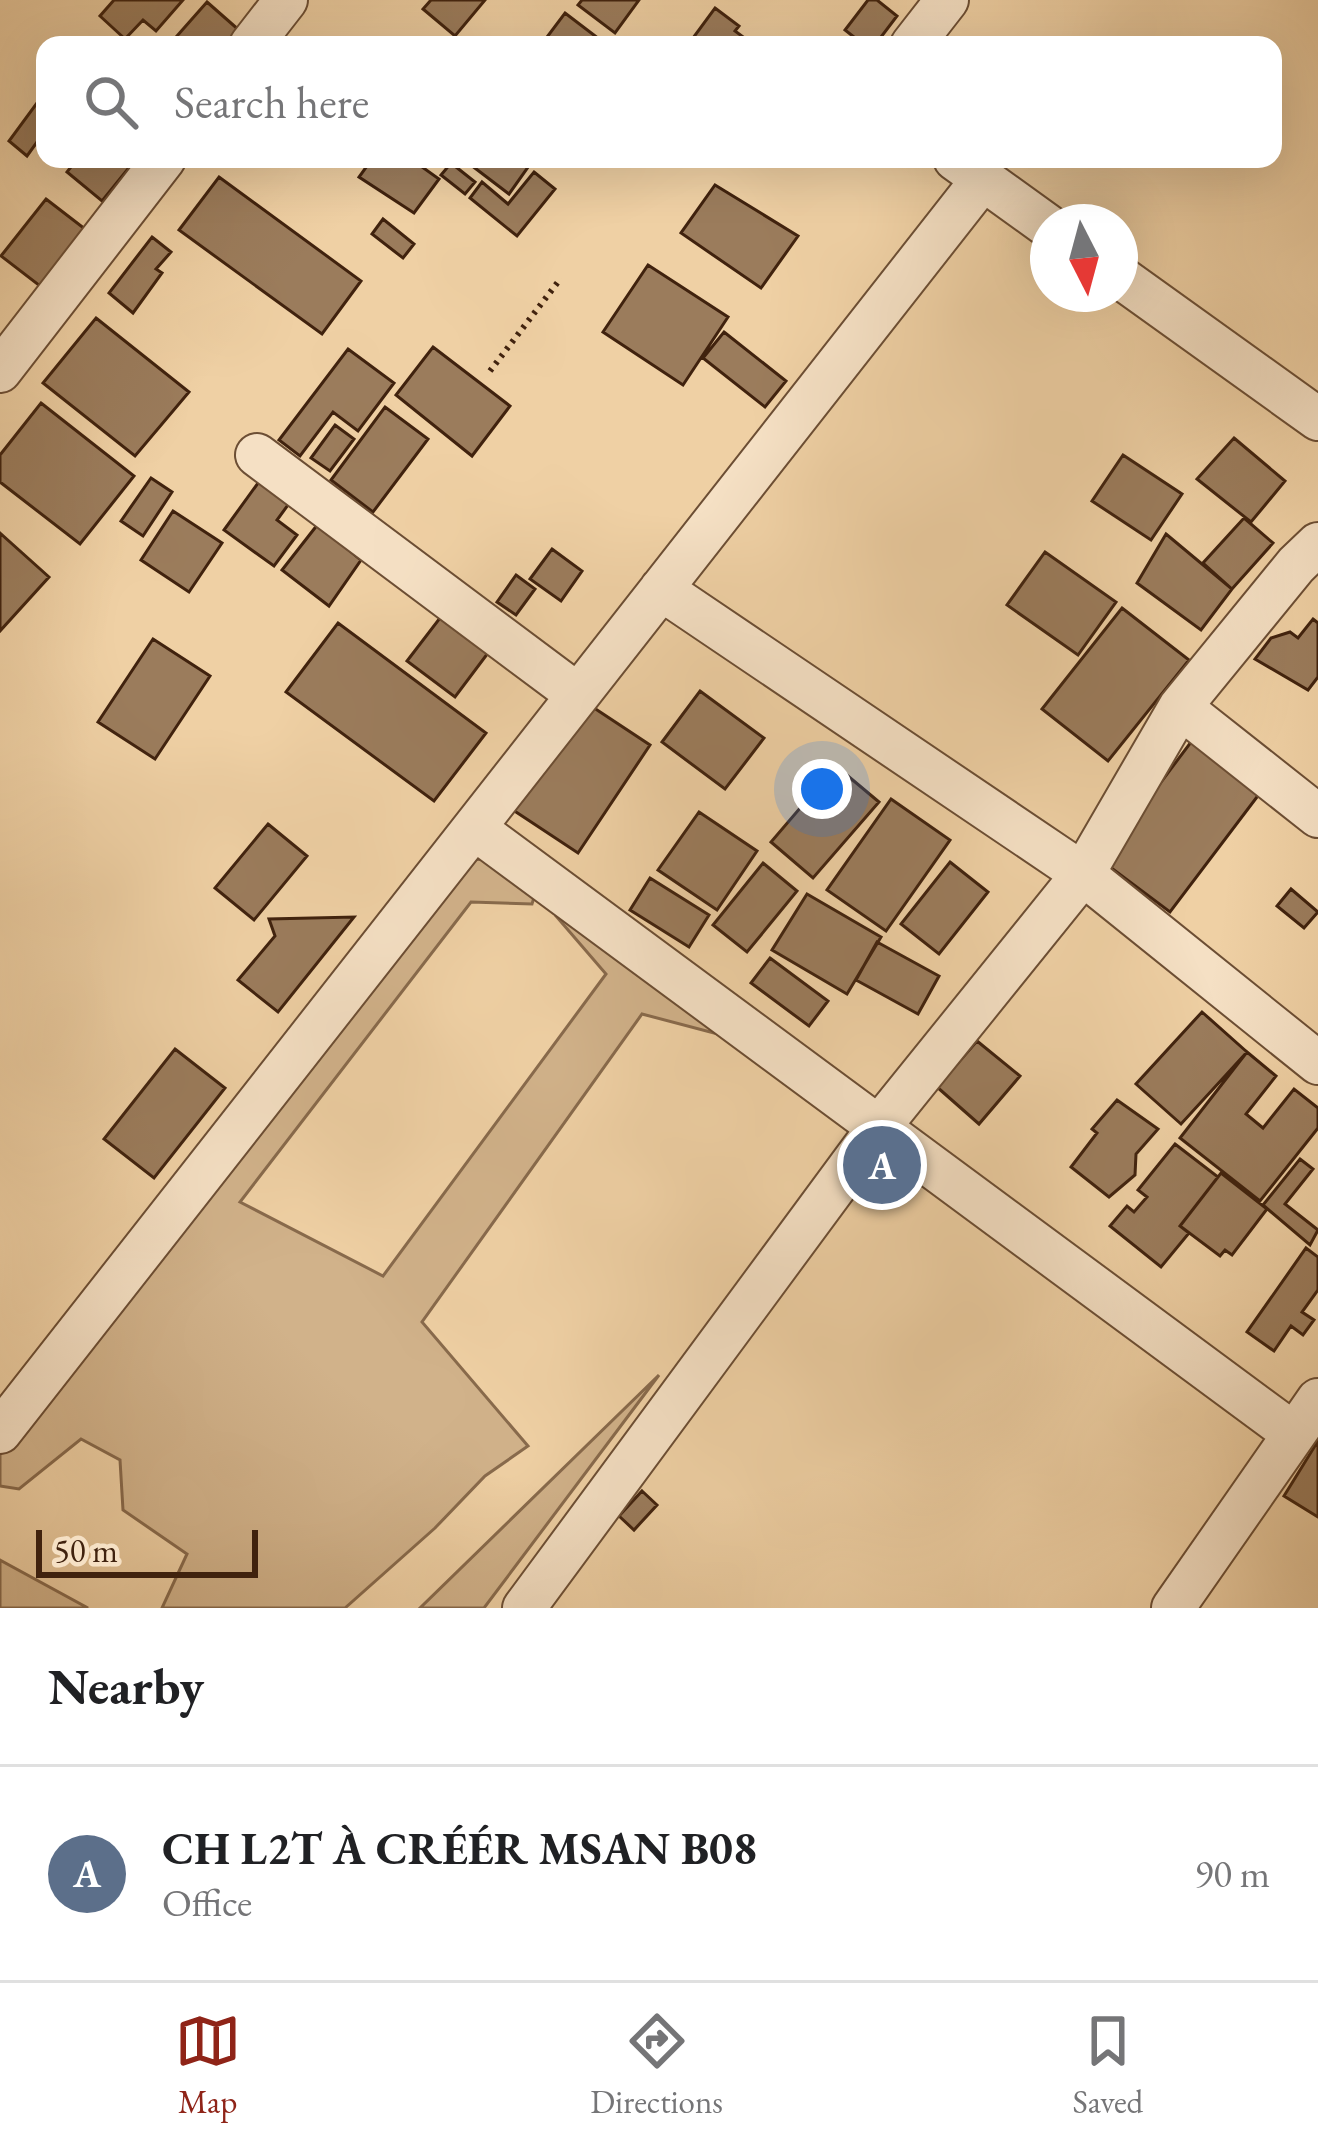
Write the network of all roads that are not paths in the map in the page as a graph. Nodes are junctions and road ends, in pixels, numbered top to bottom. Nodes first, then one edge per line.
1 (286, 0) edge
2 (947, 0) edge
3 (258, 36) edge
4 (919, 36) edge
5 (157, 168) edge
6 (969, 169) edge
7 (1030, 213) edge
8 (1138, 290) edge
9 (0, 371) edge
10 (1318, 419) edge
11 (256, 455) dead end
12 (1311, 564) edge
13 (661, 589) junction
14 (578, 695) junction
15 (1180, 707) junction
16 (1318, 816) edge
17 (474, 828) junction
18 (1083, 874) junction
19 (1318, 1063) edge
20 (879, 1127) junction
21 (1306, 1417) edge
22 (0, 1432) edge
23 (524, 1608) edge
24 (1173, 1608) edge

1 - 3 street
2 - 4 street
5 - 9 street
6 - 7 street
6 - 13 street
8 - 10 street
11 - 14 street
12 - 15 street
13 - 14 street
13 - 18 street
14 - 17 street
15 - 16 street
15 - 18 street
17 - 20 street
17 - 22 street
18 - 19 street
18 - 20 street
20 - 21 street
20 - 23 street
21 - 24 street

